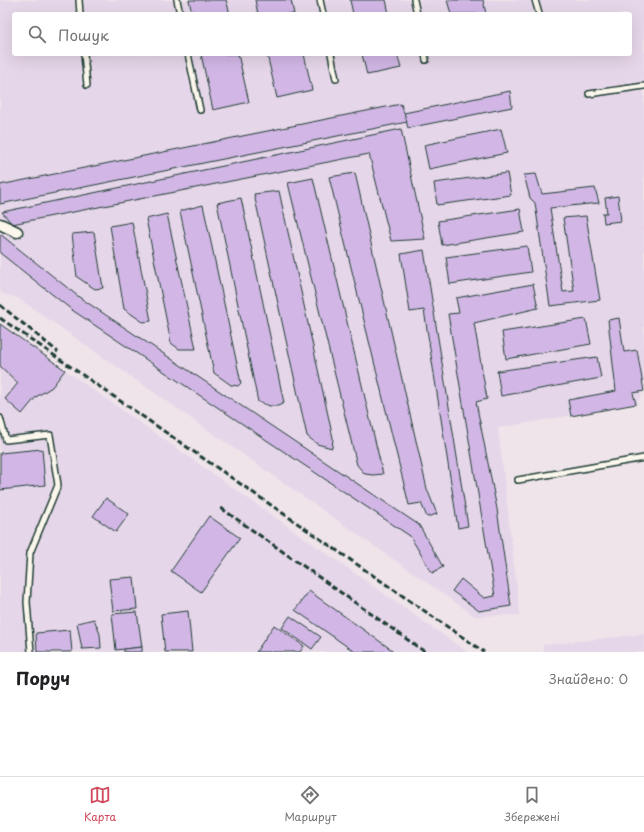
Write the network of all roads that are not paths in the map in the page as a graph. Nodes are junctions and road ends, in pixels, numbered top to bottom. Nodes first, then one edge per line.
1 (79, 0) edge
2 (177, 0) edge
3 (320, 0) edge
4 (414, 0) edge
5 (535, 0) edge
6 (80, 12) edge
7 (180, 12) edge
8 (323, 12) edge
9 (417, 12) edge
10 (538, 12) edge
11 (84, 56) edge
12 (188, 56) edge
13 (331, 56) edge
14 (425, 56) edge
15 (426, 60) dead end
16 (336, 79) dead end
17 (88, 84) dead end
18 (644, 86) edge
19 (589, 94) dead end
20 (200, 110) dead end
21 (0, 224) edge
22 (17, 232) dead end
23 (0, 418) edge
24 (644, 458) edge
25 (518, 480) dead end
26 (31, 652) edge

1 - 6 lane
2 - 7 lane
3 - 8 lane
4 - 9 lane
5 - 10 lane
11 - 17 lane
12 - 20 lane
13 - 16 lane
14 - 15 lane
18 - 19 lane
21 - 22 street
23 - 26 lane
24 - 25 lane

